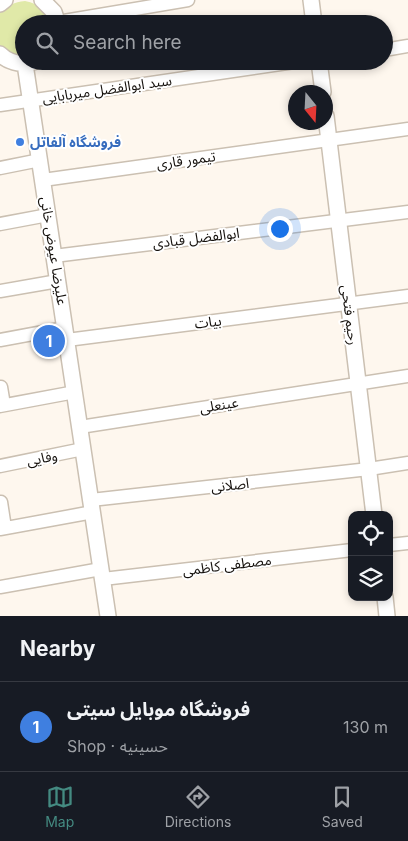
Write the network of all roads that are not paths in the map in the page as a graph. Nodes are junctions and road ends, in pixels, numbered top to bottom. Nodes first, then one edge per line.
1 (5, 0) edge
2 (42, 0) edge
3 (188, 0) edge
4 (311, 0) edge
5 (0, 4) edge
6 (128, 5) edge
7 (55, 15) edge
8 (89, 15) edge
9 (313, 15) edge
10 (408, 46) edge
11 (393, 48) edge
12 (0, 54) edge
13 (15, 63) edge
14 (31, 70) edge
15 (239, 70) edge
16 (320, 70) edge
17 (322, 85) edge
18 (31, 100) junction
19 (0, 105) edge
20 (327, 130) edge
21 (408, 130) edge
22 (328, 140) junction
23 (40, 160) junction
24 (0, 168) edge
25 (43, 180) junction
26 (408, 212) edge
27 (48, 215) junction
28 (338, 221) junction
29 (0, 224) edge
30 (54, 256) junction
31 (58, 281) junction
32 (0, 291) edge
33 (408, 296) edge
34 (349, 303) junction
35 (66, 334) junction
36 (0, 340) edge
37 (408, 376) edge
38 (358, 383) junction
39 (1, 387) edge
40 (75, 392) junction
41 (2, 405) edge
42 (80, 427) junction
43 (83, 449) junction
44 (408, 464) edge
45 (0, 466) edge
46 (369, 469) junction
47 (1, 502) edge
48 (92, 506) junction
49 (374, 511) edge
50 (3, 528) edge
51 (408, 543) edge
52 (393, 545) edge
53 (348, 550) edge
54 (102, 574) junction
55 (0, 587) edge
56 (385, 601) edge
57 (108, 616) edge
58 (387, 616) edge

1 - 5 street
2 - 7 street
3 - 6 street
4 - 9 street
6 - 8 street
10 - 11 street
12 - 13 street
14 - 18 street, علیرضا عیوض خانی
15 - 18 street, سید ابوالفضل میربابایی
16 - 17 street
18 - 19 street, سید ابوالفضل میربابایی
18 - 23 street, علیرضا عیوض خانی
20 - 22 street, رحیم فتحی
21 - 22 street, تیمور قاری
22 - 25 street, تیمور قاری
22 - 28 street, رحیم فتحی
23 - 24 street
23 - 25 street, علیرضا عیوض خانی
25 - 27 street, علیرضا عیوض خانی
26 - 28 street, ابوالفضل قبادی
27 - 29 street
27 - 30 street, علیرضا عیوض خانی
28 - 30 street, ابوالفضل قبادی
28 - 34 street, رحیم فتحی
30 - 31 street, علیرضا عیوض خانی
31 - 32 street
31 - 35 street, علیرضا عیوض خانی
33 - 34 street, بیات
34 - 35 street, بیات
34 - 38 street, رحیم فتحی
35 - 36 street, بیات
35 - 40 street, علیرضا عیوض خانی
37 - 38 street, عینعلی
38 - 42 street, عینعلی
38 - 46 street, رحیم فتحی
39 - 41 street
40 - 41 street
40 - 42 street, علیرضا عیوض خانی
42 - 43 street, علیرضا عیوض خانی
43 - 45 street, وفایی
43 - 48 street, علیرضا عیوض خانی
44 - 46 street, اصلانی
46 - 48 street, اصلانی
46 - 49 street, رحیم فتحی
47 - 50 street
48 - 50 street, اصلانی
48 - 54 street, علیرضا عیوض خانی
51 - 52 street
53 - 54 street, مصطفی کاظمی
54 - 55 street, مصطفی کاظمی
54 - 57 street, علیرضا عیوض خانی
56 - 58 street

